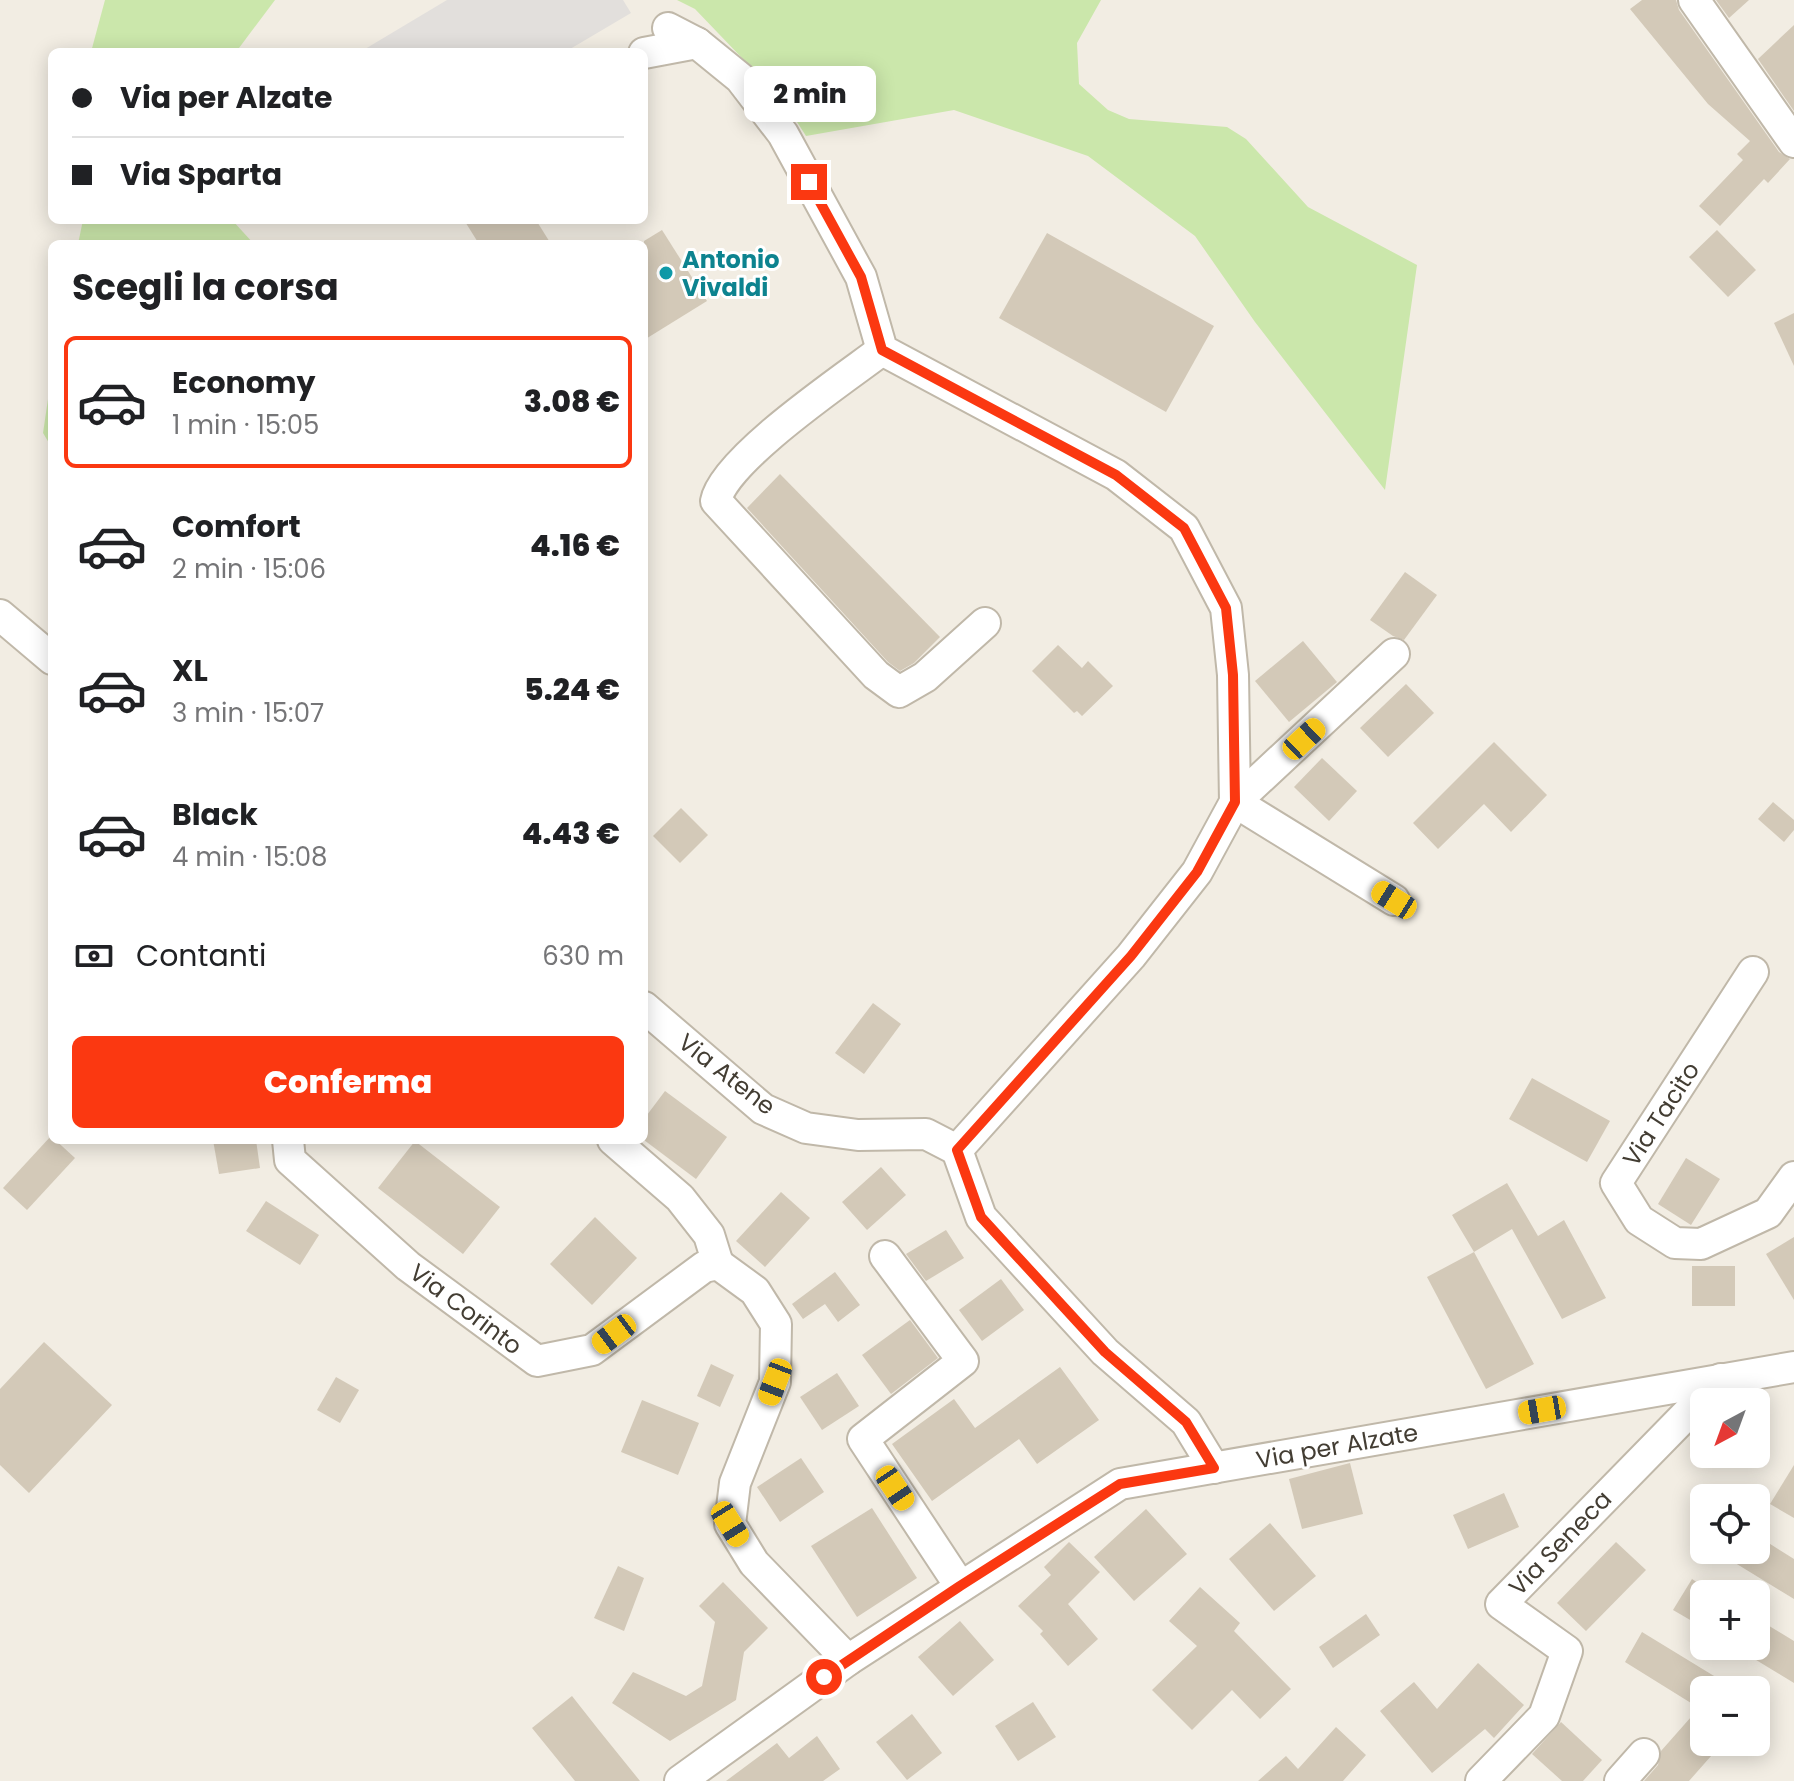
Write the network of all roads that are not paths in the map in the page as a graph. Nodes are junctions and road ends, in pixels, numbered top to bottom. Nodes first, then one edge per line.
1 (1694, 0) edge
2 (668, 28) dead end
3 (697, 43) junction
4 (648, 52) edge
5 (1794, 142) edge
6 (882, 350) junction
7 (0, 615) edge
8 (985, 623) dead end
9 (1394, 654) dead end
10 (48, 656) edge
11 (1235, 802) junction
12 (1394, 900) dead end
13 (1753, 972) dead end
14 (648, 1010) edge
15 (288, 1144) edge
16 (618, 1144) edge
17 (957, 1150) junction
18 (1794, 1177) edge
19 (885, 1256) dead end
20 (718, 1264) junction
21 (1794, 1367) edge
22 (1721, 1379) junction
23 (1214, 1468) junction
24 (960, 1586) junction
25 (848, 1660) junction
26 (1644, 1754) dead end
27 (680, 1781) edge
28 (1481, 1781) edge
29 (1620, 1781) edge

1 - 5 street
2 - 3 street
3 - 4 street
3 - 6 street
6 - 8 street
6 - 11 street
7 - 10 street
9 - 11 street
11 - 12 street
11 - 17 street
13 - 18 street, Via Tacito
14 - 17 street, Via Atene
15 - 20 street, Via Corinto
16 - 20 street
17 - 23 street
19 - 24 street
20 - 25 street
21 - 22 street, Via per Alzate
22 - 23 street, Via per Alzate
22 - 28 street, Via Seneca
23 - 24 street, Via per Alzate
24 - 25 street, Via per Alzate
25 - 27 street, Via per Alzate
26 - 29 street

